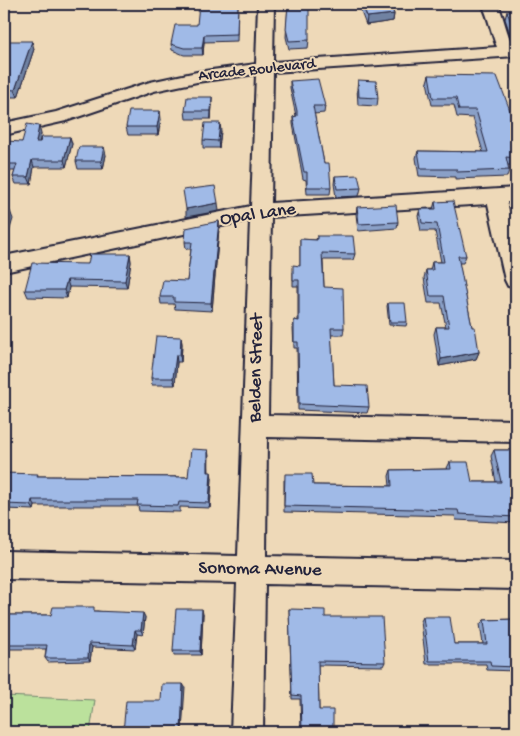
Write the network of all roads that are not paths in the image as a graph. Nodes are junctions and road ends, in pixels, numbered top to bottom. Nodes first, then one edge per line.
1 (266, 4) edge
2 (490, 4) edge
3 (512, 52) edge
4 (263, 68) junction
5 (4, 129) edge
6 (506, 196) edge
7 (260, 211) junction
8 (7, 263) edge
9 (516, 280) edge
10 (4, 283) edge
11 (256, 426) junction
12 (516, 431) edge
13 (4, 565) edge
14 (253, 570) junction
15 (516, 575) edge
16 (247, 732) edge

1 - 4 street, Belden Street
2 - 3 street
3 - 4 street, Arcade Boulevard
4 - 5 street, Arcade Boulevard
4 - 7 street, Belden Street
6 - 7 street, Opal Lane
6 - 9 street
7 - 8 street, Opal Lane
7 - 11 street, Belden Street
8 - 10 street
11 - 12 street
11 - 14 street, Belden Street
13 - 14 street, Sonoma Avenue
14 - 15 street, Sonoma Avenue
14 - 16 street, Belden Street

